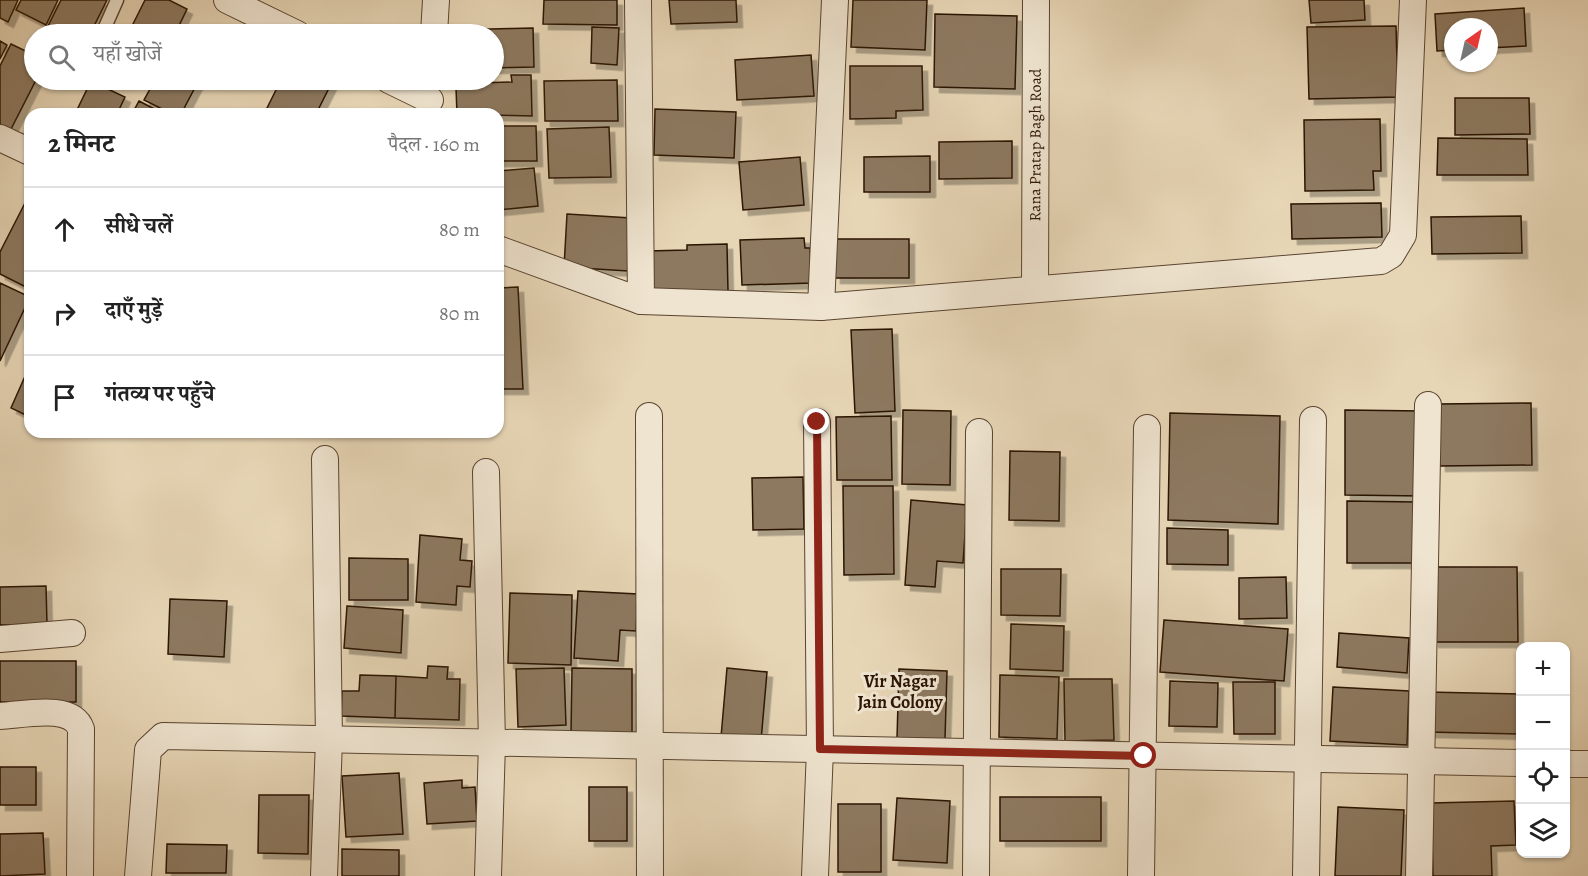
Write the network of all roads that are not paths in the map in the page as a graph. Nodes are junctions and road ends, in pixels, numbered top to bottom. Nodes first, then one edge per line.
1 (117, 0) edge
2 (227, 0) edge
3 (436, 0) edge
4 (638, 0) edge
5 (835, 0) edge
6 (1036, 0) edge
7 (1413, 0) edge
8 (106, 24) edge
9 (276, 24) edge
10 (435, 24) edge
11 (411, 90) edge
12 (430, 98) edge
13 (0, 138) edge
14 (24, 149) edge
15 (504, 251) edge
16 (1035, 289) junction
17 (641, 301) junction
18 (821, 307) junction
19 (1428, 405) dead end
20 (648, 416) dead end
21 (1313, 420) dead end
22 (817, 422) dead end
23 (1147, 428) dead end
24 (979, 432) dead end
25 (325, 459) dead end
26 (486, 472) dead end
27 (72, 633) dead end
28 (0, 639) edge
29 (0, 716) edge
30 (328, 740) junction
31 (492, 743) junction
32 (651, 746) junction
33 (820, 749) junction
34 (977, 752) junction
35 (1144, 756) junction
36 (1306, 759) junction
37 (1421, 761) junction
38 (1516, 763) edge
39 (1570, 764) edge
40 (1588, 764) edge
41 (80, 876) edge
42 (138, 876) edge
43 (324, 876) edge
44 (488, 876) edge
45 (650, 876) edge
46 (815, 876) edge
47 (976, 876) edge
48 (1141, 876) edge
49 (1306, 876) edge
50 (1419, 876) edge

1 - 8 lane
2 - 9 street
3 - 10 street
4 - 17 street
5 - 18 street
6 - 16 street, Rana Pratap Bagh Road
7 - 16 street
11 - 12 street
13 - 14 street
15 - 17 street
16 - 18 street
17 - 18 street
19 - 37 street
20 - 32 street
21 - 36 street
22 - 33 street
23 - 35 street
24 - 34 street
25 - 30 street
26 - 31 street
27 - 28 street
29 - 41 street
30 - 31 street
30 - 42 street
30 - 43 street
31 - 32 street
31 - 44 street
32 - 33 street
32 - 45 street
33 - 34 street
33 - 46 street
34 - 35 street
34 - 47 street
35 - 36 street
35 - 48 street
36 - 37 street
36 - 49 street
37 - 38 street
37 - 50 street
39 - 40 street

